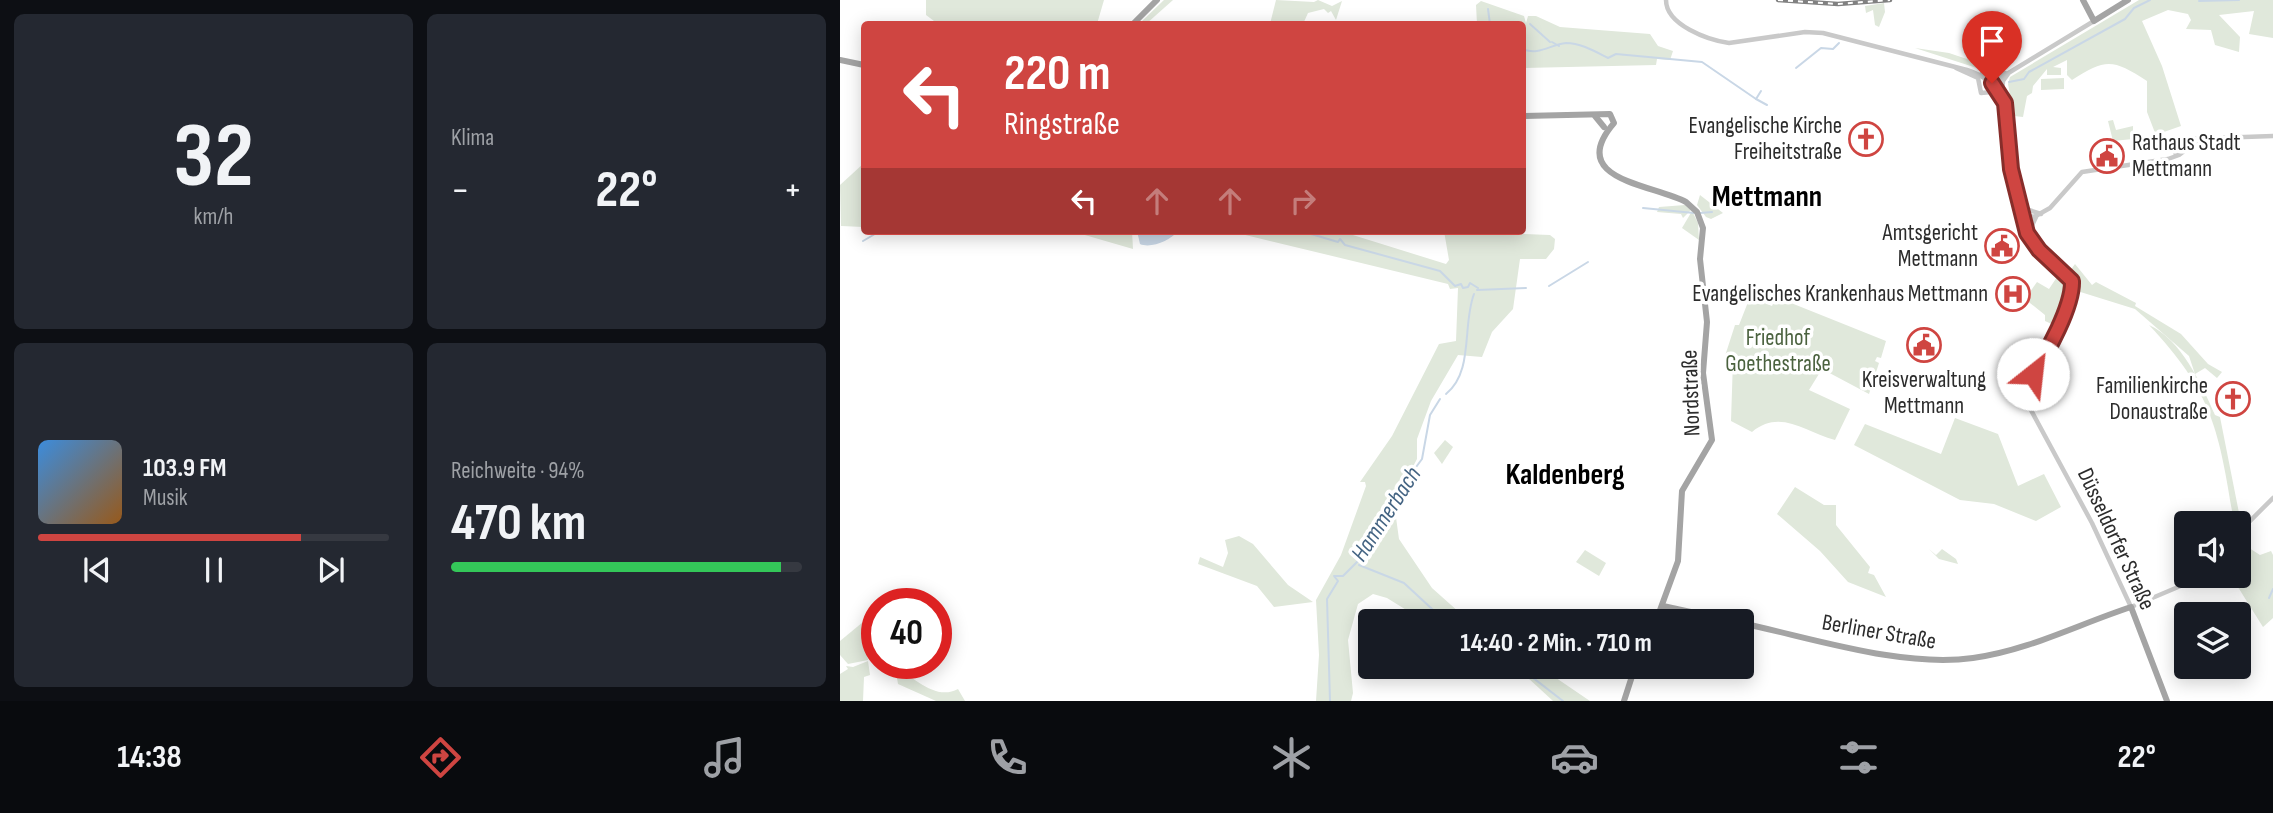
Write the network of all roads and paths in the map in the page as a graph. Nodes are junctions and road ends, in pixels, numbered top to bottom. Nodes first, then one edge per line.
1 (1157, 0) edge
2 (1666, 0) edge
3 (2083, 0) edge
4 (2128, 0) edge
5 (1136, 21) edge
6 (2094, 21) junction
7 (840, 60) edge
8 (861, 64) edge
9 (1951, 65) junction
10 (2009, 72) junction
11 (1977, 73) junction
12 (1992, 83) junction
13 (2002, 97) junction
14 (1526, 116) edge
15 (1602, 117) junction
16 (1606, 127) junction
17 (2273, 136) edge
18 (2200, 139) junction
19 (2176, 155) junction
20 (2020, 210) junction
21 (2042, 214) junction
22 (2036, 217) junction
23 (2028, 234) junction
24 (2273, 498) edge
25 (2251, 520) edge
26 (2175, 588) edge
27 (1663, 606) junction
28 (2131, 607) junction
29 (1662, 609) edge
30 (1677, 609) edge
31 (1754, 626) edge
32 (1631, 679) edge
33 (1624, 701) edge
34 (2167, 701) edge

1 - 5 main road
2 - 9 street
3 - 6 main road
4 - 6 main road
6 - 10 street
7 - 8 main road
9 - 11 street
9 - 13 street
10 - 11 street
10 - 12 street
10 - 13 street
11 - 12 street
12 - 13 street
13 - 20 street
14 - 15 main road
15 - 16 main road
15 - 16 main road
16 - 27 main road, Nordstraße
17 - 18 street
18 - 19 street
18 - 19 street
19 - 21 street
20 - 21 street
20 - 22 street
20 - 23 street
21 - 22 street
22 - 23 street
23 - 28 street, Düsseldorfer Straße
24 - 25 street
26 - 28 street
27 - 29 main road, Nordstraße
27 - 30 main road
28 - 31 main road, Berliner Straße
28 - 34 main road, Düsseldorfer Straße
32 - 33 main road

